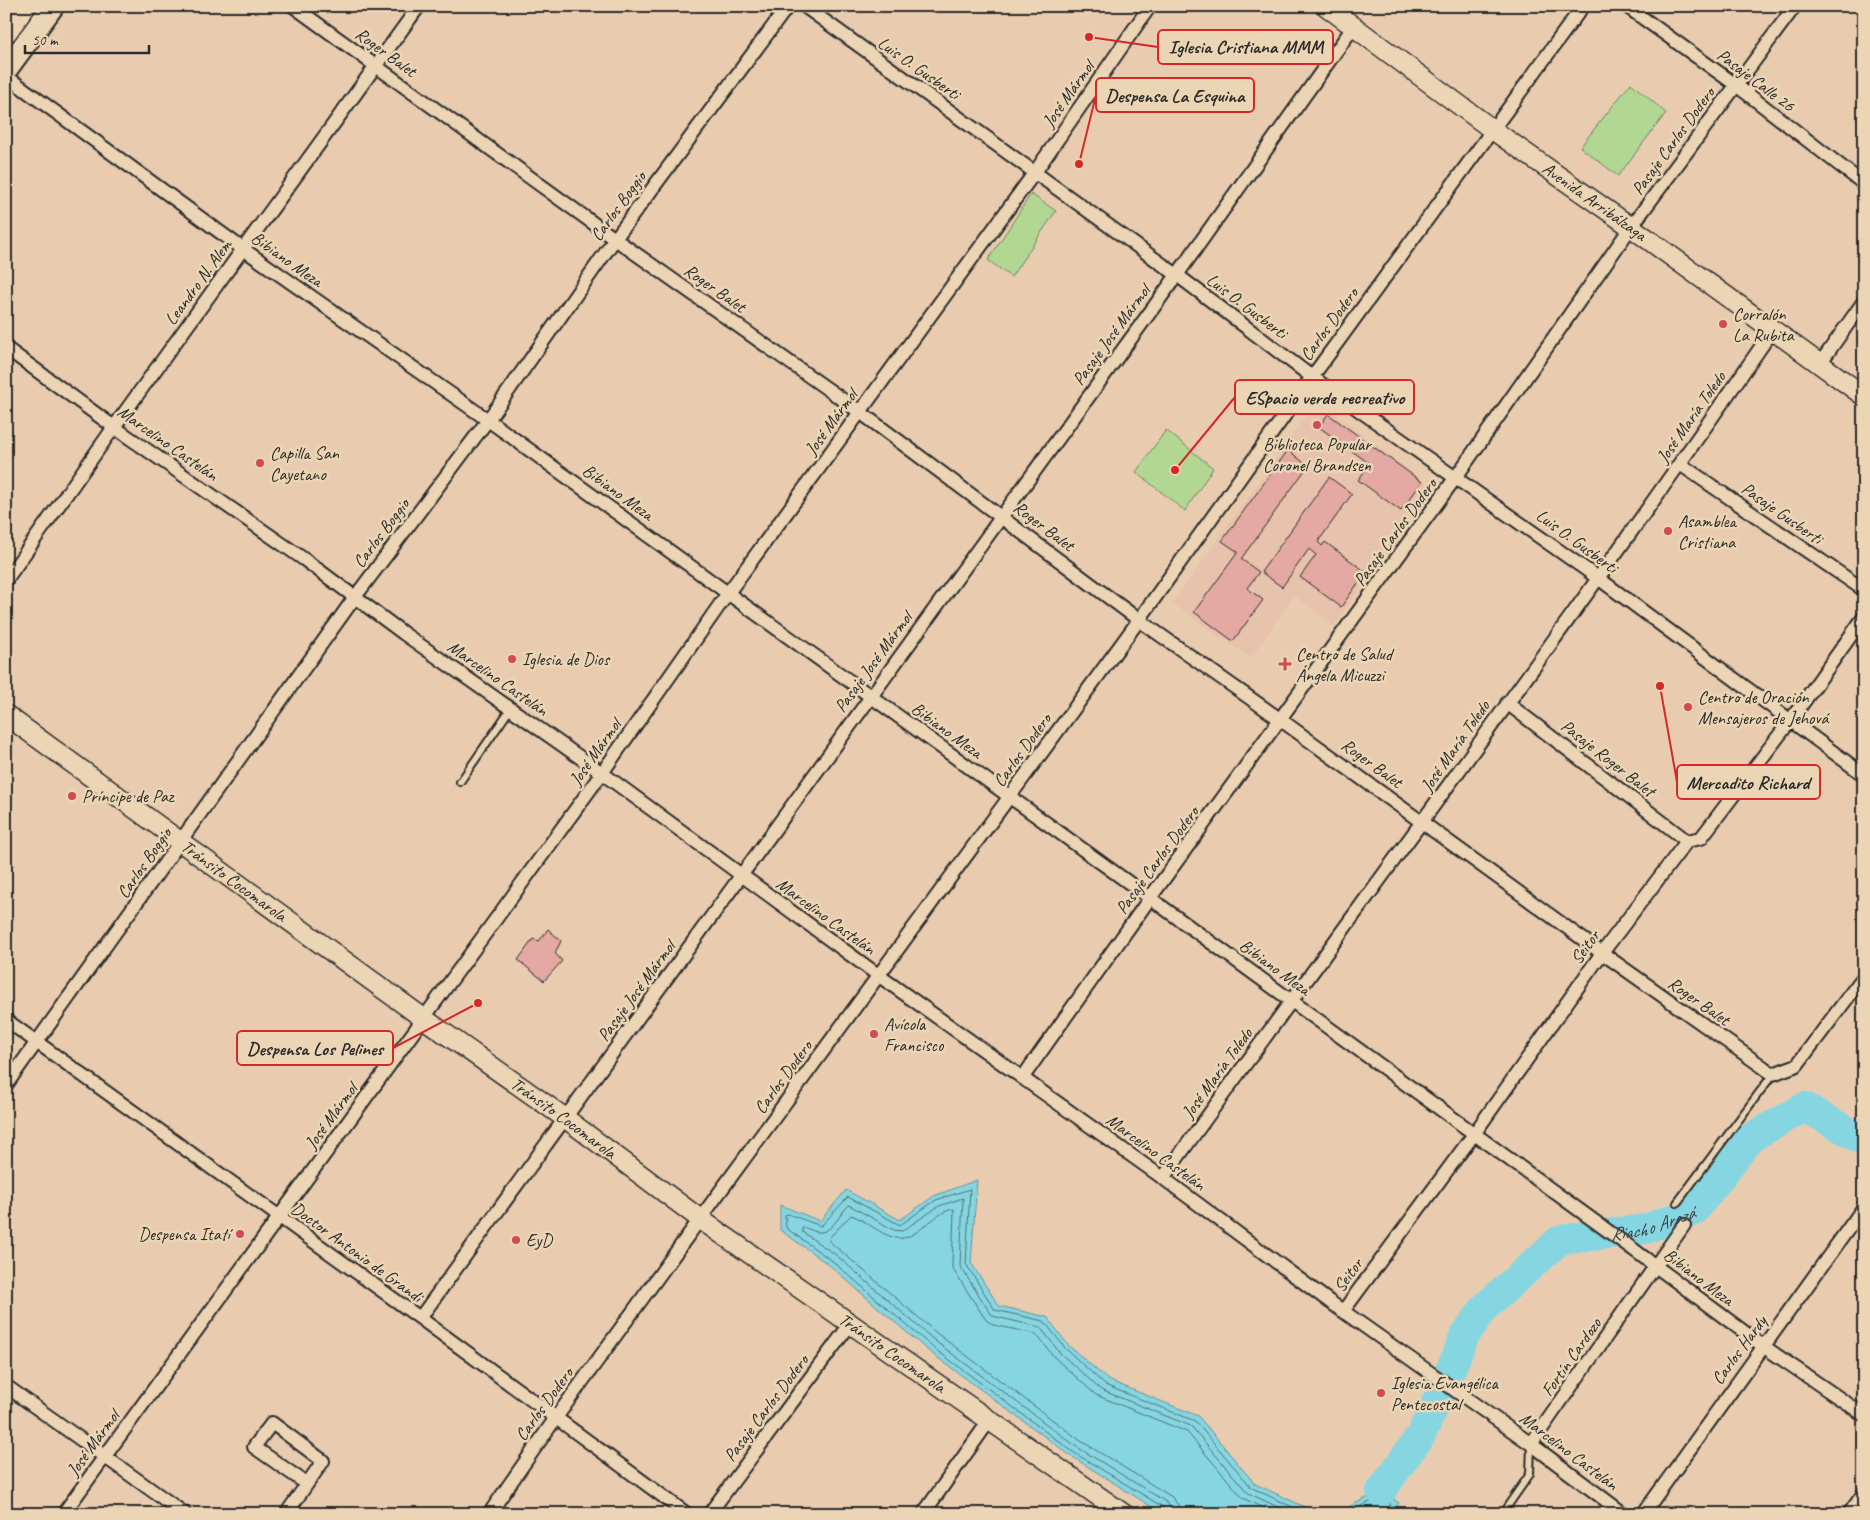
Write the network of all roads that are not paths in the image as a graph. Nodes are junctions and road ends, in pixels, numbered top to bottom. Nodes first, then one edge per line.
1 (25, 6) edge
2 (53, 6) edge
3 (293, 6) edge
4 (420, 6) edge
5 (788, 6) edge
6 (804, 6) edge
7 (1150, 6) edge
8 (1326, 6) edge
9 (1583, 6) edge
10 (1626, 6) edge
11 (1795, 6) edge
12 (1354, 26) junction
13 (6, 32) edge
14 (375, 66) junction
15 (6, 70) edge
16 (6, 76) edge
17 (1736, 85) junction
18 (1493, 130) junction
19 (1034, 172) junction
20 (1864, 184) edge
21 (1631, 227) junction
22 (615, 239) junction
23 (243, 249) junction
24 (1177, 275) junction
25 (1864, 301) edge
26 (1772, 331) junction
27 (6, 348) edge
28 (1820, 366) junction
29 (1312, 377) junction
30 (1864, 396) edge
31 (860, 412) junction
32 (488, 420) junction
33 (114, 427) junction
34 (1680, 464) junction
35 (1456, 477) junction
36 (1000, 516) junction
37 (1598, 578) junction
38 (6, 580) edge
39 (1864, 590) edge
40 (728, 593) junction
41 (355, 597) junction
42 (1864, 617) edge
43 (1139, 620) junction
44 (870, 696) junction
45 (1507, 703) junction
46 (511, 708) junction
47 (6, 715) edge
48 (1281, 720) junction
49 (1790, 721) junction
50 (602, 773) junction
51 (1864, 775) edge
52 (460, 782) dead end
53 (1009, 797) junction
54 (1423, 822) junction
55 (181, 841) junction
56 (1687, 841) junction
57 (740, 875) junction
58 (1150, 898) junction
59 (1602, 954) junction
60 (878, 975) junction
61 (1864, 976) edge
62 (1291, 1000) junction
63 (423, 1018) junction
64 (6, 1020) edge
65 (38, 1042) junction
66 (1773, 1074) junction
67 (1023, 1078) junction
68 (6, 1085) edge
69 (565, 1118) junction
70 (1474, 1134) junction
71 (1163, 1178) junction
72 (1677, 1203) dead end
73 (1864, 1207) edge
74 (280, 1217) junction
75 (700, 1219) junction
76 (1684, 1225) dead end
77 (1655, 1266) junction
78 (1344, 1310) junction
79 (420, 1318) junction
80 (851, 1323) junction
81 (1763, 1346) junction
82 (6, 1386) edge
83 (1864, 1416) edge
84 (555, 1419) junction
85 (988, 1421) junction
86 (1531, 1444) junction
87 (105, 1455) junction
88 (307, 1484) junction
89 (1864, 1492) edge
90 (63, 1514) edge
91 (185, 1514) edge
92 (286, 1514) edge
93 (489, 1514) edge
94 (687, 1514) edge
95 (709, 1514) edge
96 (923, 1514) edge
97 (1124, 1514) edge
98 (1502, 1514) edge
99 (1624, 1514) edge
100 (1643, 1514) edge
101 (1849, 1514) edge

1 - 13 main road
2 - 15 main road
3 - 14 street, Roger Balet
4 - 14 street, Leandro N. Alem
5 - 22 street, Carlos Boggio
6 - 19 street, Luis O. Gusberti
7 - 19 street, José Mármol
8 - 12 street, Avenida Arribálzaga
9 - 18 street, Carlos Dodero
10 - 17 street, Pasaje Calle 26
11 - 17 street, Pasaje Carlos Dodero
12 - 18 street, Avenida Arribálzaga
12 - 24 street, Pasaje José Mármol
14 - 22 street, Roger Balet
14 - 23 street, Leandro N. Alem
16 - 23 street, Bibiano Meza
17 - 20 street, Pasaje Calle 26
17 - 21 street, Pasaje Carlos Dodero
18 - 21 street, Avenida Arribálzaga
18 - 29 street, Carlos Dodero
19 - 24 street, Luis O. Gusberti
19 - 31 street, José Mármol
21 - 26 street, Avenida Arribálzaga
21 - 35 street, Pasaje Carlos Dodero
22 - 31 street, Roger Balet
22 - 32 street, Carlos Boggio
23 - 32 street, Bibiano Meza
23 - 33 street, Leandro N. Alem
24 - 29 street, Luis O. Gusberti
24 - 36 street, Pasaje José Mármol
25 - 28 street
26 - 28 street, Avenida Arribálzaga
26 - 34 street, José María Toledo
27 - 33 street, Marcelino Castelán
28 - 30 street, Avenida Arribálzaga
29 - 35 street, Luis O. Gusberti
29 - 43 street, Carlos Dodero
31 - 36 street, Roger Balet
31 - 40 street, José Mármol
32 - 40 street, Bibiano Meza
32 - 41 street, Carlos Boggio
33 - 38 street, Leandro N. Alem
33 - 41 street, Marcelino Castelán
34 - 37 street, José María Toledo
34 - 39 street, Pasaje Gusberti
35 - 37 street, Luis O. Gusberti
35 - 48 street, Pasaje Carlos Dodero
36 - 43 street, Roger Balet
36 - 44 street, Pasaje José Mármol
37 - 45 street, José María Toledo
37 - 49 street, Luis O. Gusberti
40 - 44 street, Bibiano Meza
40 - 50 street, José Mármol
41 - 46 street, Marcelino Castelán
41 - 55 street, Carlos Boggio
42 - 49 street, Seitor
43 - 48 street, Roger Balet
43 - 53 street, Carlos Dodero
44 - 53 street, Bibiano Meza
44 - 57 street, Pasaje José Mármol
45 - 54 street, José María Toledo
45 - 56 street, Pasaje Roger Balet
46 - 50 street, Marcelino Castelán
46 - 52 lane
47 - 55 street, Tránsito Cocomarola
48 - 54 street, Roger Balet
48 - 58 street, Pasaje Carlos Dodero
49 - 51 street, Luis O. Gusberti
49 - 56 street, Seitor
50 - 57 street, Marcelino Castelán
50 - 63 street, José Mármol
53 - 58 street, Bibiano Meza
53 - 60 street, Carlos Dodero
54 - 59 street, Roger Balet
54 - 62 street, José María Toledo
55 - 63 street, Tránsito Cocomarola
55 - 65 street, Carlos Boggio
56 - 59 street, Seitor
57 - 60 street, Marcelino Castelán
57 - 69 street, Pasaje José Mármol
58 - 62 street, Bibiano Meza
58 - 67 street, Pasaje Carlos Dodero
59 - 66 street, Roger Balet
59 - 70 street, Seitor
60 - 67 street, Marcelino Castelán
60 - 75 street, Carlos Dodero
61 - 66 street
62 - 70 street, Bibiano Meza
62 - 71 street, José María Toledo
63 - 69 street, Tránsito Cocomarola
63 - 74 street, José Mármol
64 - 65 street, Doctor Antonio de Grandi
65 - 68 street, Carlos Boggio
65 - 74 street, Doctor Antonio de Grandi
66 - 72 lane
67 - 71 street, Marcelino Castelán
69 - 75 street, Tránsito Cocomarola
69 - 79 street, Pasaje José Mármol
70 - 77 street, Bibiano Meza
70 - 78 street, Seitor
71 - 78 street, Marcelino Castelán
73 - 81 street, Carlos Hardy
74 - 79 street, Doctor Antonio de Grandi
74 - 87 street, José Mármol
75 - 80 street, Tránsito Cocomarola
75 - 84 street, Carlos Dodero
76 - 77 street, Fortín Cardozo
77 - 81 street, Bibiano Meza
77 - 86 street, Fortín Cardozo
78 - 86 street, Marcelino Castelán
79 - 84 street, Doctor Antonio de Grandi
80 - 85 street, Tránsito Cocomarola
80 - 95 street, Pasaje Carlos Dodero
81 - 83 street, Bibiano Meza
81 - 100 street, Carlos Hardy
82 - 87 street
84 - 93 street, Carlos Dodero
84 - 94 street, Doctor Antonio de Grandi
85 - 96 street
85 - 97 street, Tránsito Cocomarola
86 - 98 lane
86 - 99 street, Marcelino Castelán
87 - 90 street, José Mármol
87 - 91 street
88 - 88 street
88 - 92 street
89 - 101 street

